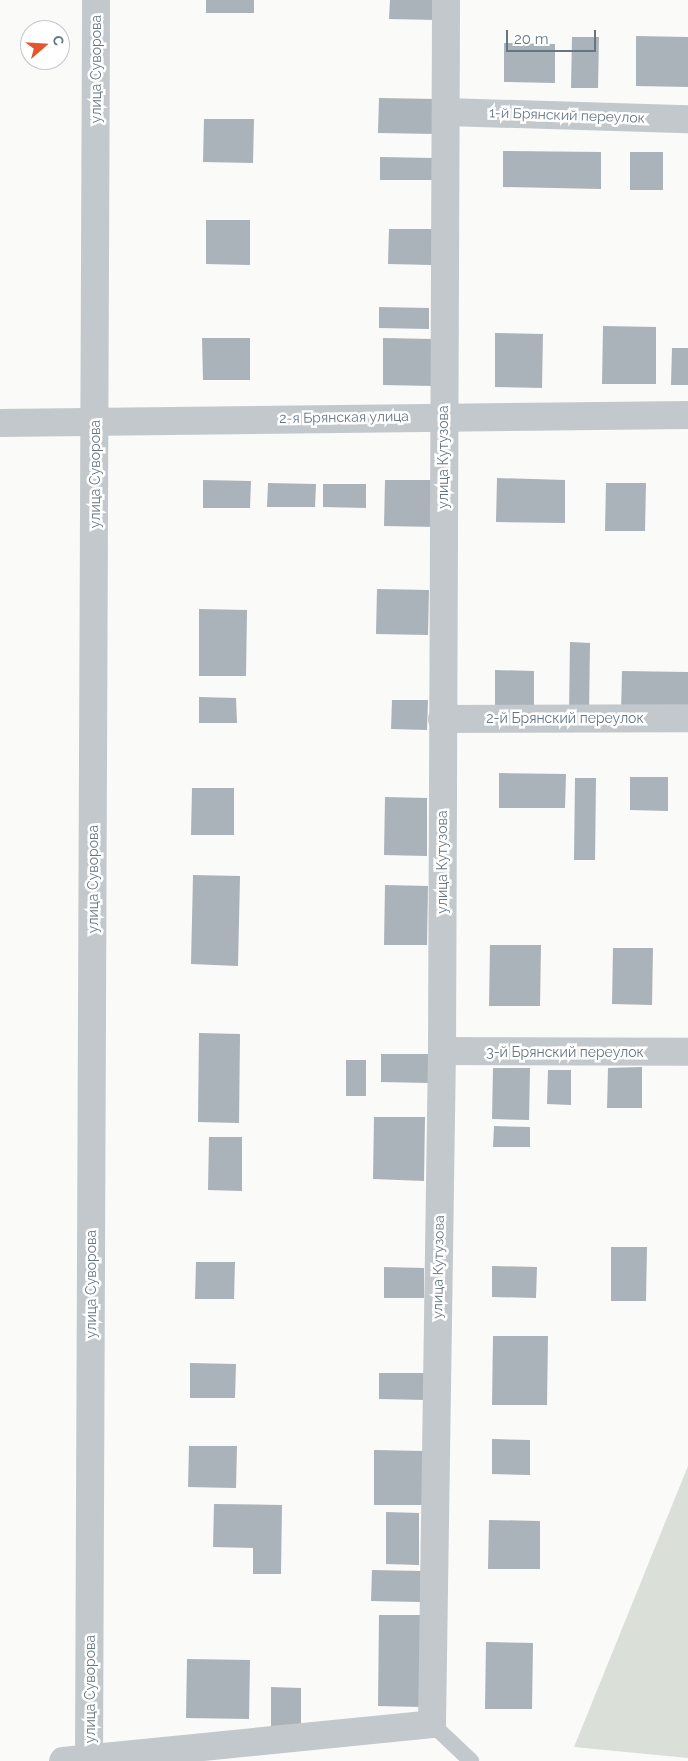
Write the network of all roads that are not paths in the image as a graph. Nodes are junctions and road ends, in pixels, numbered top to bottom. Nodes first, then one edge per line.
1 (96, 0) edge
2 (446, 0) edge
3 (446, 112) junction
4 (688, 118) edge
5 (442, 415) junction
6 (688, 415) edge
7 (95, 421) junction
8 (0, 423) edge
9 (688, 718) edge
10 (442, 719) junction
11 (442, 1051) junction
12 (688, 1052) edge
13 (432, 1724) junction
14 (76, 1760) edge
15 (471, 1761) edge

1 - 7 street, улица Суворова
2 - 3 street, улица Кутузова
3 - 4 street, 1-й Брянский переулок
3 - 5 street, улица Кутузова
5 - 6 street, 2-я Брянская улица
5 - 7 street, 2-я Брянская улица
5 - 10 street, улица Кутузова
7 - 8 street, 2-я Брянская улица
7 - 14 street, улица Суворова
9 - 10 street, 2-й Брянский переулок
10 - 11 street, улица Кутузова
11 - 12 street, 3-й Брянский переулок
11 - 13 street, улица Кутузова
13 - 14 street
13 - 15 lane

